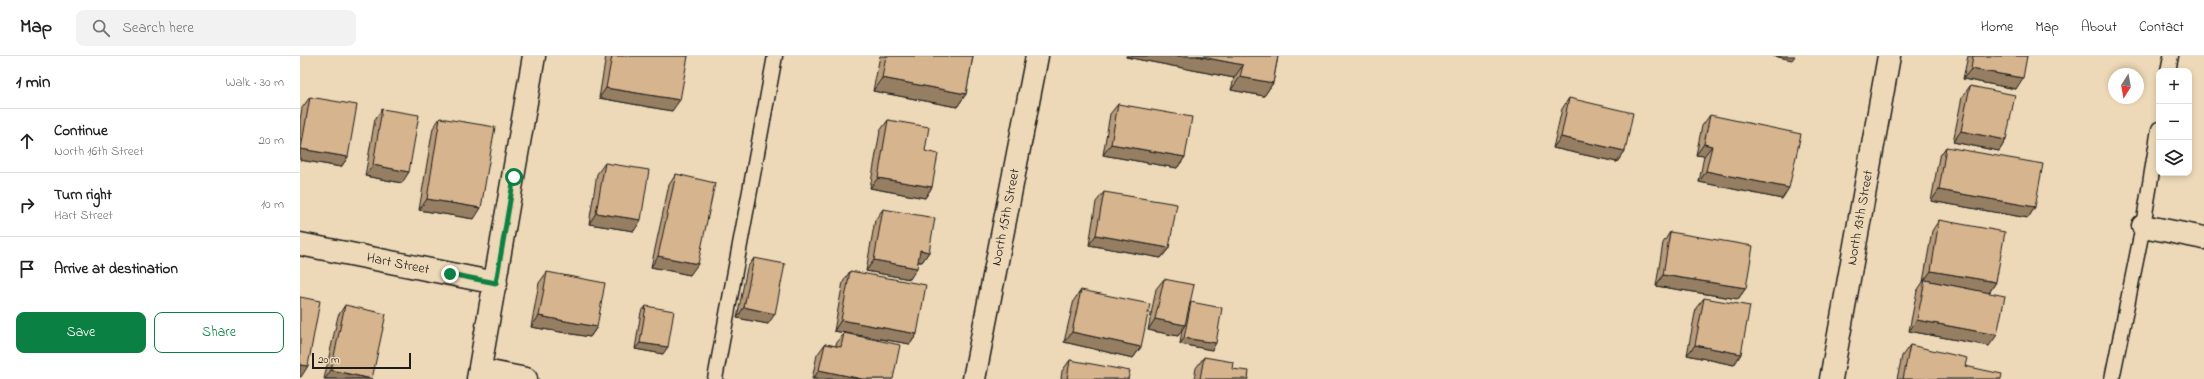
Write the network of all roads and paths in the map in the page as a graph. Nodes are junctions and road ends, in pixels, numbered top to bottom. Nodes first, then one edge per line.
1 (534, 56) edge
2 (775, 56) edge
3 (1037, 56) edge
4 (1889, 56) edge
5 (2171, 56) edge
6 (2169, 68) edge
7 (2157, 140) edge
8 (2143, 226) junction
9 (2204, 238) edge
10 (300, 244) edge
11 (496, 283) junction
12 (479, 375) edge
13 (526, 379) edge
14 (715, 379) edge
15 (974, 379) edge
16 (1831, 379) edge
17 (2112, 379) edge

1 - 11 street
2 - 14 lane
3 - 15 street, North 15th Street
4 - 16 street, North 13th Street
5 - 6 lane
7 - 8 lane
8 - 9 street
8 - 17 lane
10 - 11 street, Hart Street
11 - 12 street
12 - 13 street

